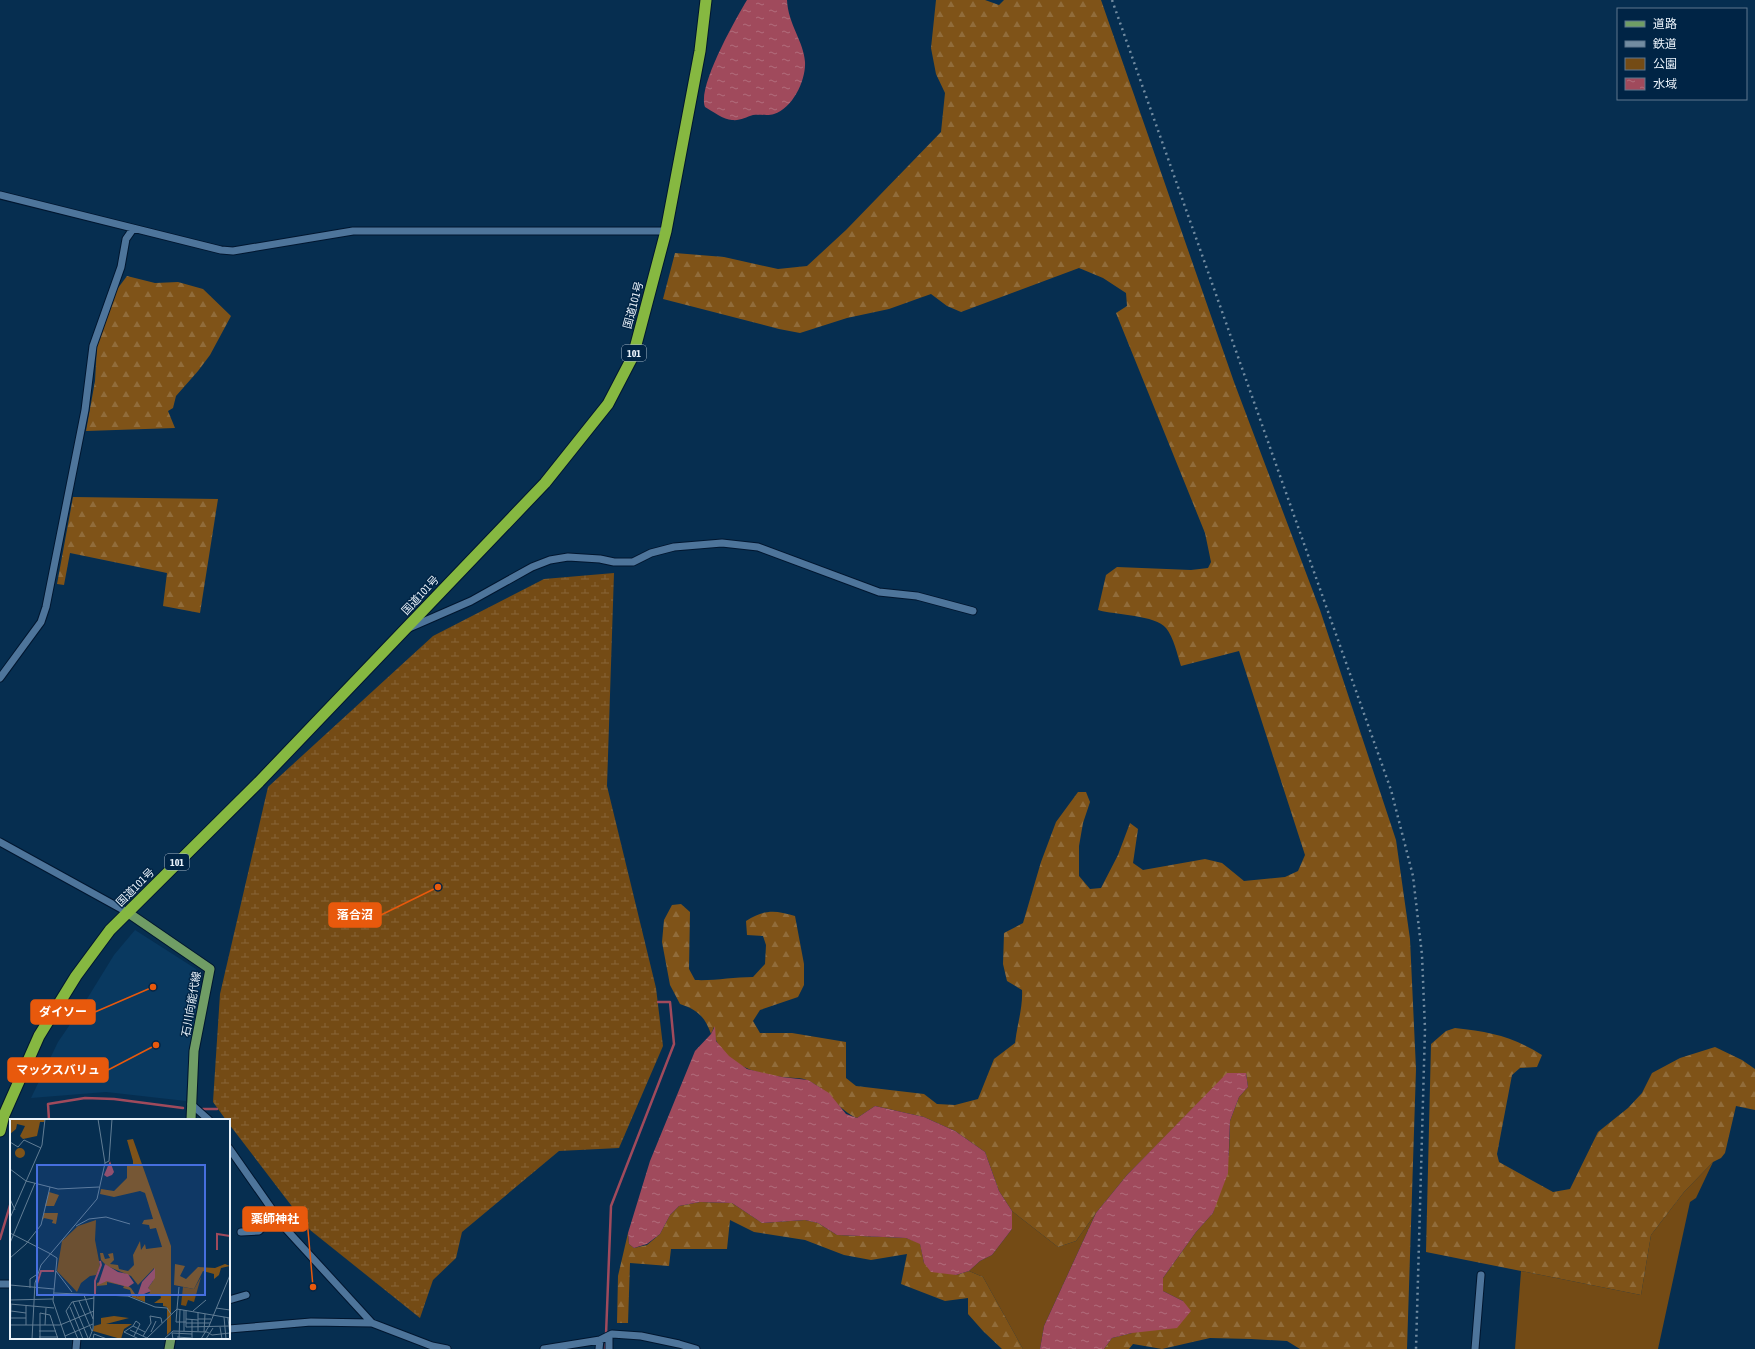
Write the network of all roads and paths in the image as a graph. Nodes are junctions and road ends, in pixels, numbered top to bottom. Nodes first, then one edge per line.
1 (706, 0) edge
2 (0, 195) edge
3 (133, 229) junction
4 (666, 231) junction
5 (973, 611) dead end
6 (406, 630) junction
7 (0, 678) edge
8 (0, 842) edge
9 (127, 912) junction
10 (191, 1104) junction
11 (191, 1119) edge
12 (208, 1119) edge
13 (0, 1131) edge
14 (230, 1149) edge
15 (275, 1213) junction
16 (241, 1232) dead end
17 (1481, 1275) dead end
18 (246, 1295) dead end
19 (230, 1300) edge
20 (372, 1323) junction
21 (230, 1329) edge
22 (609, 1336) junction
23 (77, 1339) edge
24 (171, 1339) edge
25 (600, 1340) junction
26 (76, 1349) edge
27 (170, 1349) edge
28 (447, 1349) edge
29 (544, 1349) edge
30 (599, 1349) edge
31 (609, 1349) edge
32 (696, 1349) edge
33 (1475, 1349) edge

1 - 4 highway, 国道101号 / 101
2 - 3 street
3 - 4 street
3 - 7 street
4 - 6 highway, 国道101号 / 101
5 - 6 street
6 - 9 highway, 国道101号 / 101
8 - 9 street
9 - 10 main road, 石川向能代線
9 - 13 highway, 国道101号 / 101
10 - 11 main road, 石川向能代線
10 - 12 street
14 - 15 street
15 - 16 street
15 - 20 street
17 - 33 street
18 - 19 street
20 - 21 street
20 - 28 street
22 - 25 street
22 - 31 street
22 - 32 street
23 - 26 street
24 - 27 main road
25 - 29 street
25 - 30 street

